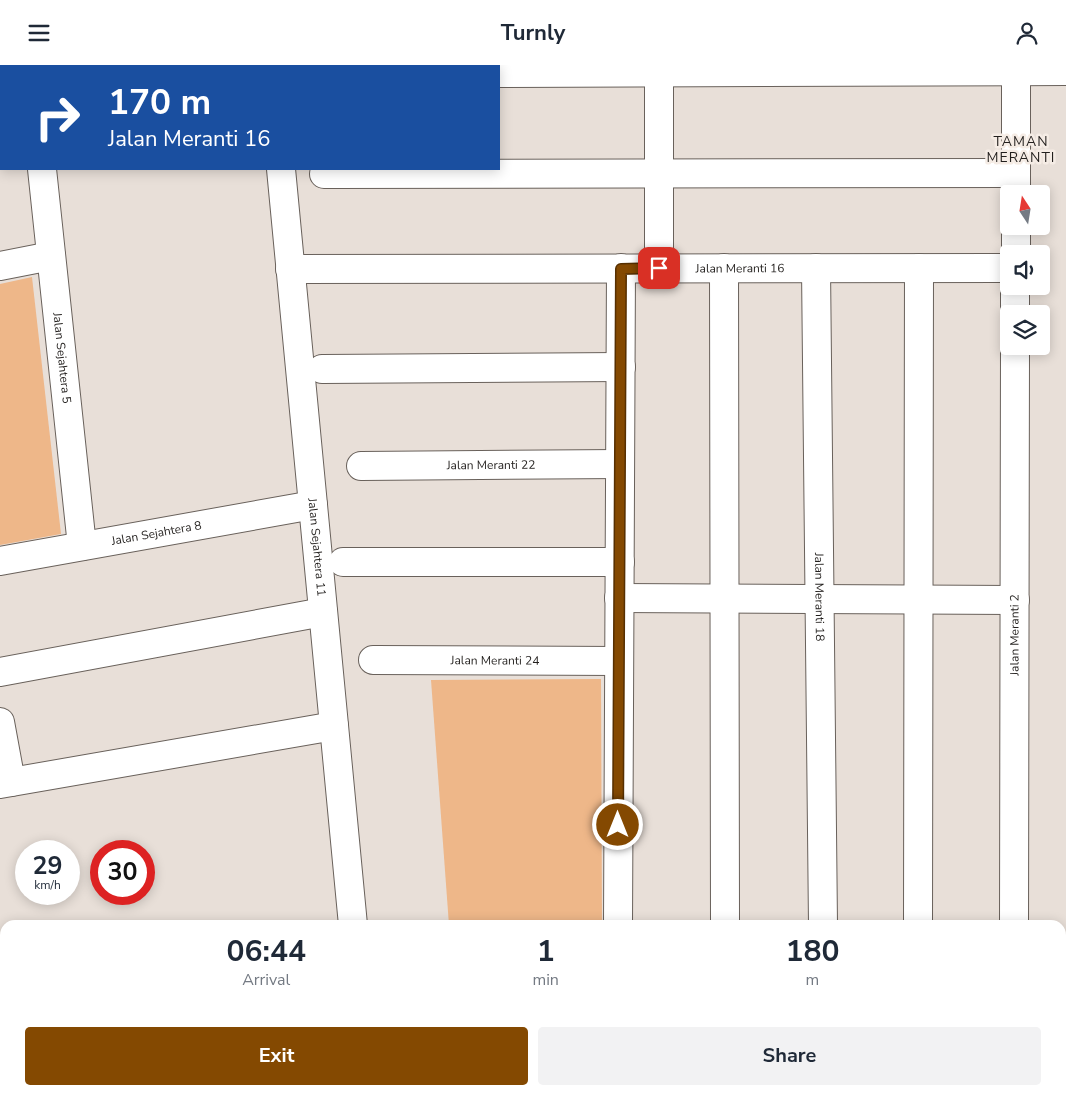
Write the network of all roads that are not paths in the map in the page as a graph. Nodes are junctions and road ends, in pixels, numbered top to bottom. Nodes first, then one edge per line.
1 (1016, 68) edge
2 (627, 69) edge
3 (516, 70) edge
4 (1066, 71) edge
5 (659, 72) junction
6 (42, 170) edge
7 (281, 170) edge
8 (659, 173) junction
9 (324, 174) dead end
10 (1016, 183) edge
11 (51, 256) junction
12 (0, 266) edge
13 (659, 268) junction
14 (724, 268) junction
15 (919, 268) junction
16 (290, 269) junction
17 (621, 269) junction
18 (816, 269) junction
19 (1000, 269) edge
20 (1015, 355) edge
21 (621, 367) junction
22 (322, 369) dead end
23 (620, 464) junction
24 (361, 466) dead end
25 (313, 505) junction
26 (82, 546) junction
27 (0, 561) edge
28 (343, 562) dead end
29 (620, 562) junction
30 (619, 599) junction
31 (724, 599) junction
32 (819, 599) junction
33 (919, 600) junction
34 (1015, 600) junction
35 (323, 613) junction
36 (373, 660) dead end
37 (619, 661) junction
38 (0, 672) edge
39 (0, 722) edge
40 (334, 726) junction
41 (6, 783) edge
42 (353, 920) edge
43 (618, 920) edge
44 (724, 920) edge
45 (823, 920) edge
46 (918, 920) edge
47 (1014, 920) edge

1 - 4 street
1 - 5 street
1 - 10 street
2 - 3 street
2 - 5 street
5 - 8 street
6 - 11 street, Jalan Sejahtera 5
7 - 16 street, Jalan Sejahtera 11
8 - 9 street
8 - 10 street
8 - 13 street
11 - 12 street
11 - 26 street, Jalan Sejahtera 5
13 - 14 street, Jalan Meranti 16
13 - 17 street, Jalan Meranti 16
14 - 18 street, Jalan Meranti 16
14 - 31 street
15 - 18 street, Jalan Meranti 16
15 - 19 street, Jalan Meranti 16
15 - 33 street
16 - 17 street, Jalan Meranti 16
16 - 25 street, Jalan Sejahtera 11
17 - 21 street
18 - 32 street, Jalan Meranti 18
20 - 34 street, Jalan Meranti 2
21 - 22 street
21 - 23 street
23 - 24 street, Jalan Meranti 22
23 - 29 street
25 - 26 street, Jalan Sejahtera 8
25 - 35 street, Jalan Sejahtera 11
26 - 27 street, Jalan Sejahtera 8
28 - 29 street
29 - 30 street
30 - 31 street
30 - 37 street
31 - 32 street
31 - 44 street
32 - 33 street
32 - 45 street, Jalan Meranti 18
33 - 34 street
33 - 46 street
34 - 47 street, Jalan Meranti 2
35 - 38 street
35 - 40 street, Jalan Sejahtera 11
36 - 37 street, Jalan Meranti 24
37 - 43 street
39 - 41 street
40 - 41 street
40 - 42 street, Jalan Sejahtera 11

